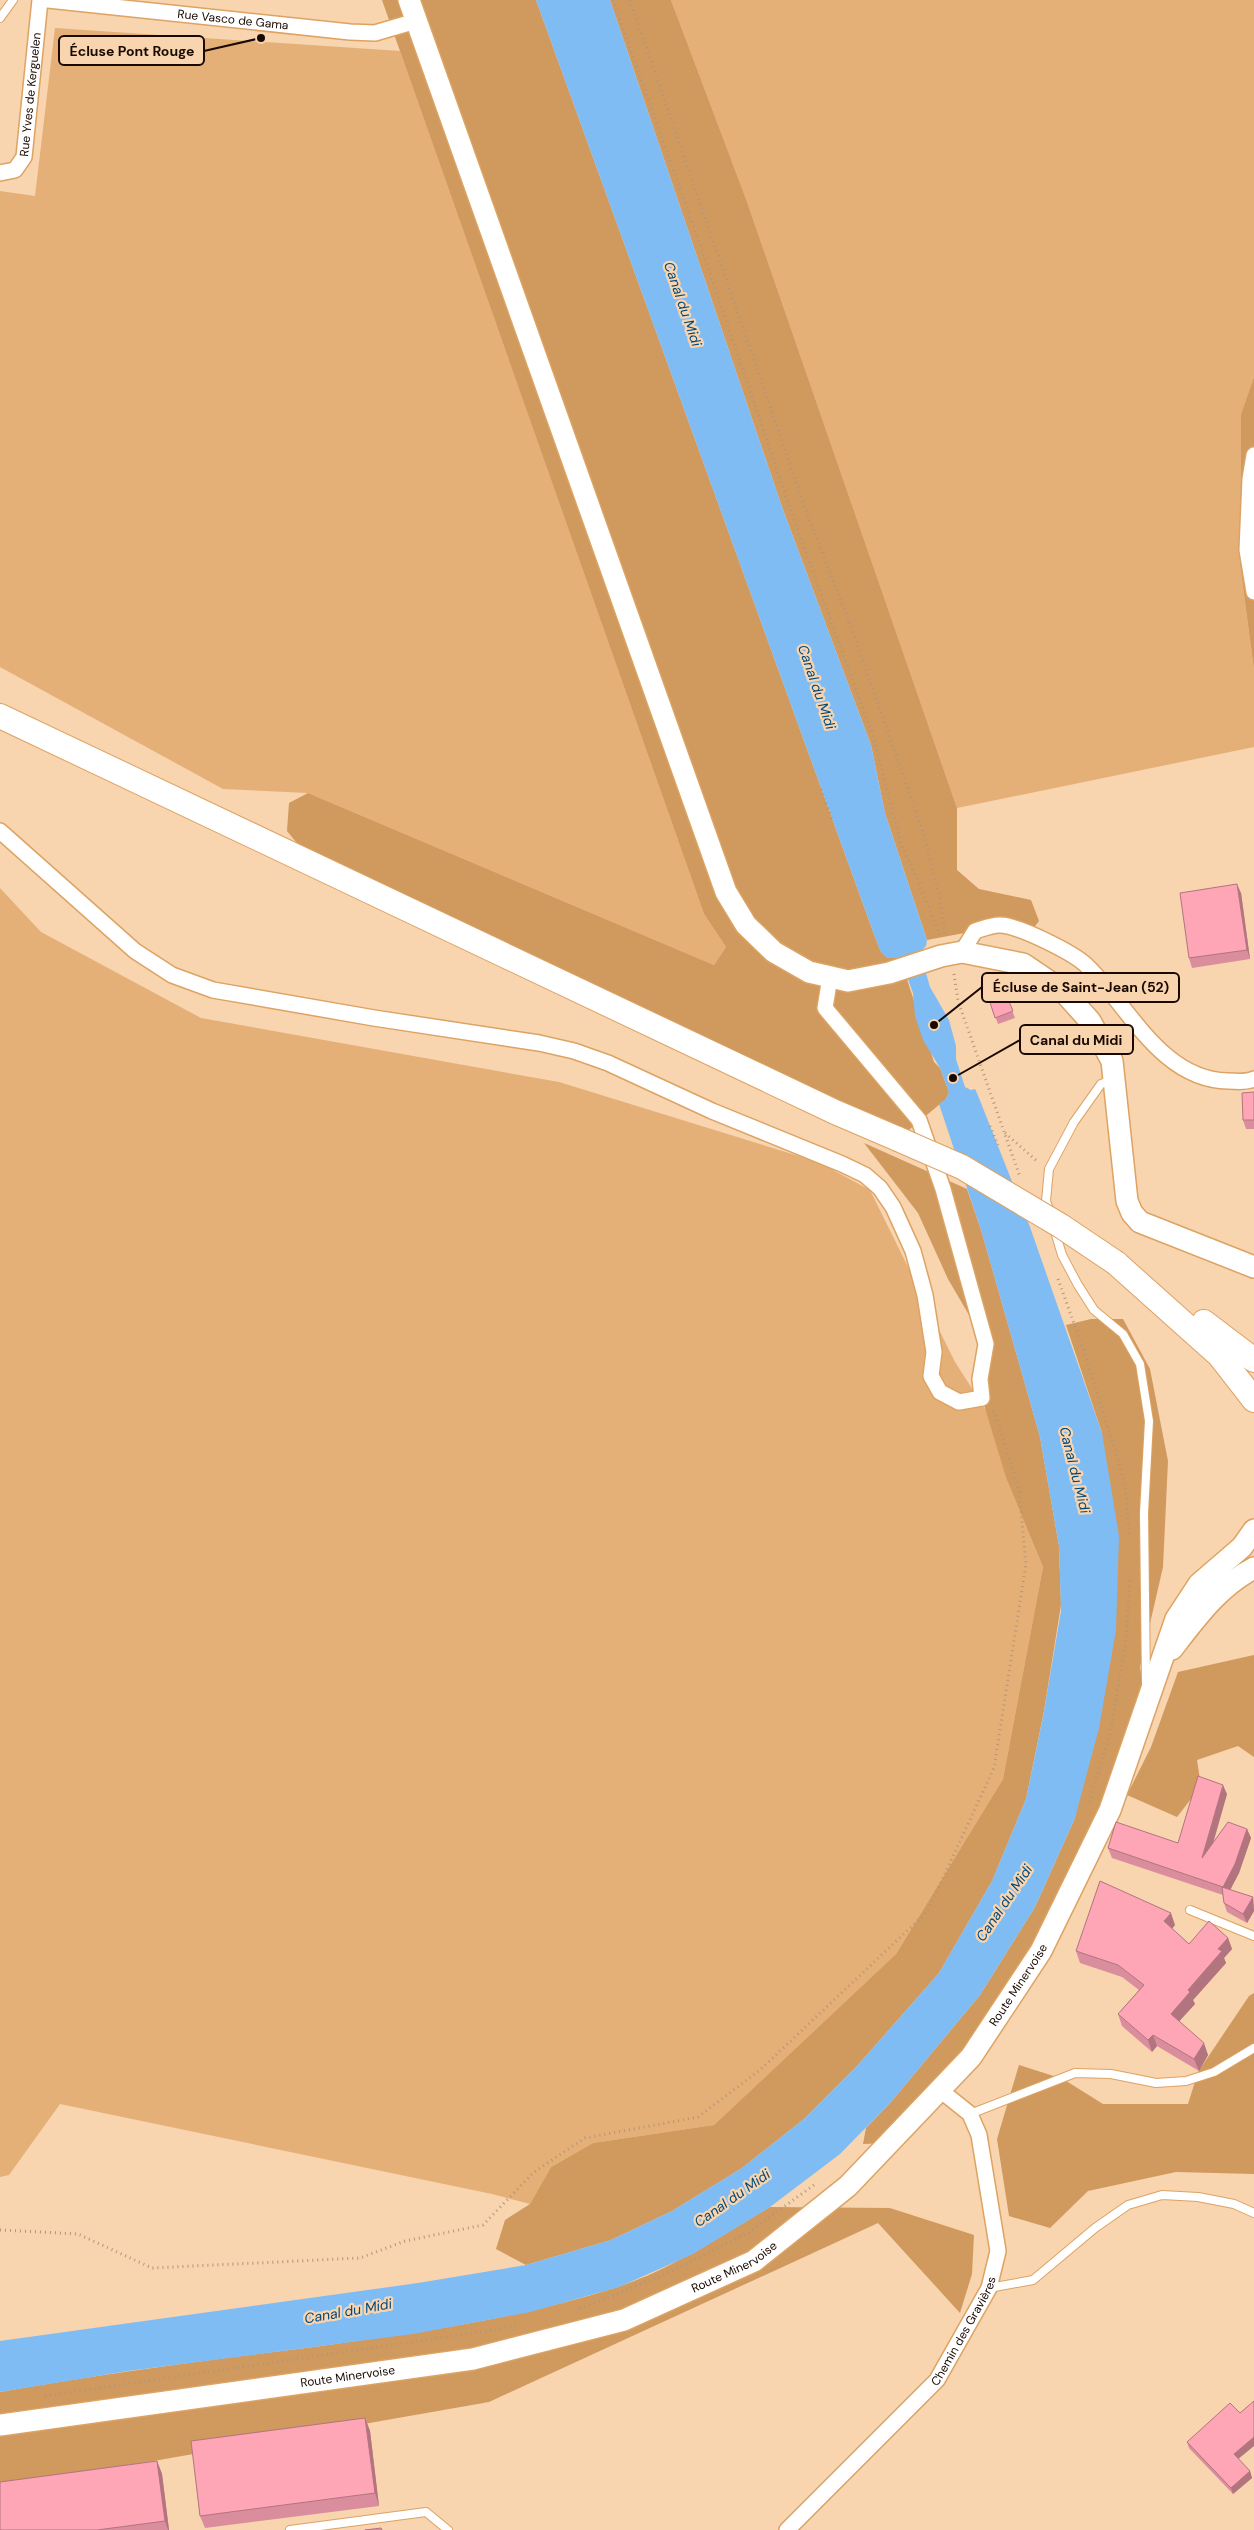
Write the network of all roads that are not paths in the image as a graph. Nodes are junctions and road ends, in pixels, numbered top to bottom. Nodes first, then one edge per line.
1 (13, 0) edge
2 (40, 0) edge
3 (48, 0) edge
4 (409, 0) edge
5 (0, 18) edge
6 (416, 22) junction
7 (0, 173) edge
8 (1254, 455) edge
9 (1254, 592) edge
10 (0, 716) edge
11 (0, 831) edge
12 (950, 954) junction
13 (830, 977) junction
14 (1254, 1079) edge
15 (1113, 1080) junction
16 (1254, 1267) edge
17 (1156, 1296) junction
18 (1254, 1360) edge
19 (1254, 1400) edge
20 (1254, 1530) edge
21 (1254, 1568) edge
22 (1160, 1666) junction
23 (1146, 1705) junction
24 (1190, 1910) dead end
25 (1254, 1936) edge
26 (1254, 2048) edge
27 (940, 2090) junction
28 (970, 2114) junction
29 (1254, 2213) edge
30 (989, 2288) junction
31 (0, 2425) edge
32 (290, 2530) edge
33 (448, 2530) edge
34 (787, 2530) edge

1 - 5 lane
2 - 7 street, Rue Yves de Kerguelen
3 - 6 street, Rue Vasco de Gama
4 - 6 main road
6 - 13 main road
8 - 9 street
10 - 17 main road, bridge
11 - 13 street
12 - 13 main road
12 - 14 street
12 - 15 main road
15 - 16 main road
15 - 23 lane
17 - 18 main road
17 - 19 main road
20 - 22 main road, Route Minervoise
21 - 22 main road
22 - 23 main road, Route Minervoise
23 - 27 main road, Route Minervoise
24 - 25 lane
26 - 28 lane
27 - 28 street, Chemin des Gravières
27 - 31 main road, Route Minervoise
28 - 30 street, Chemin des Gravières
29 - 30 lane
30 - 34 street, Chemin des Gravières
32 - 33 lane

